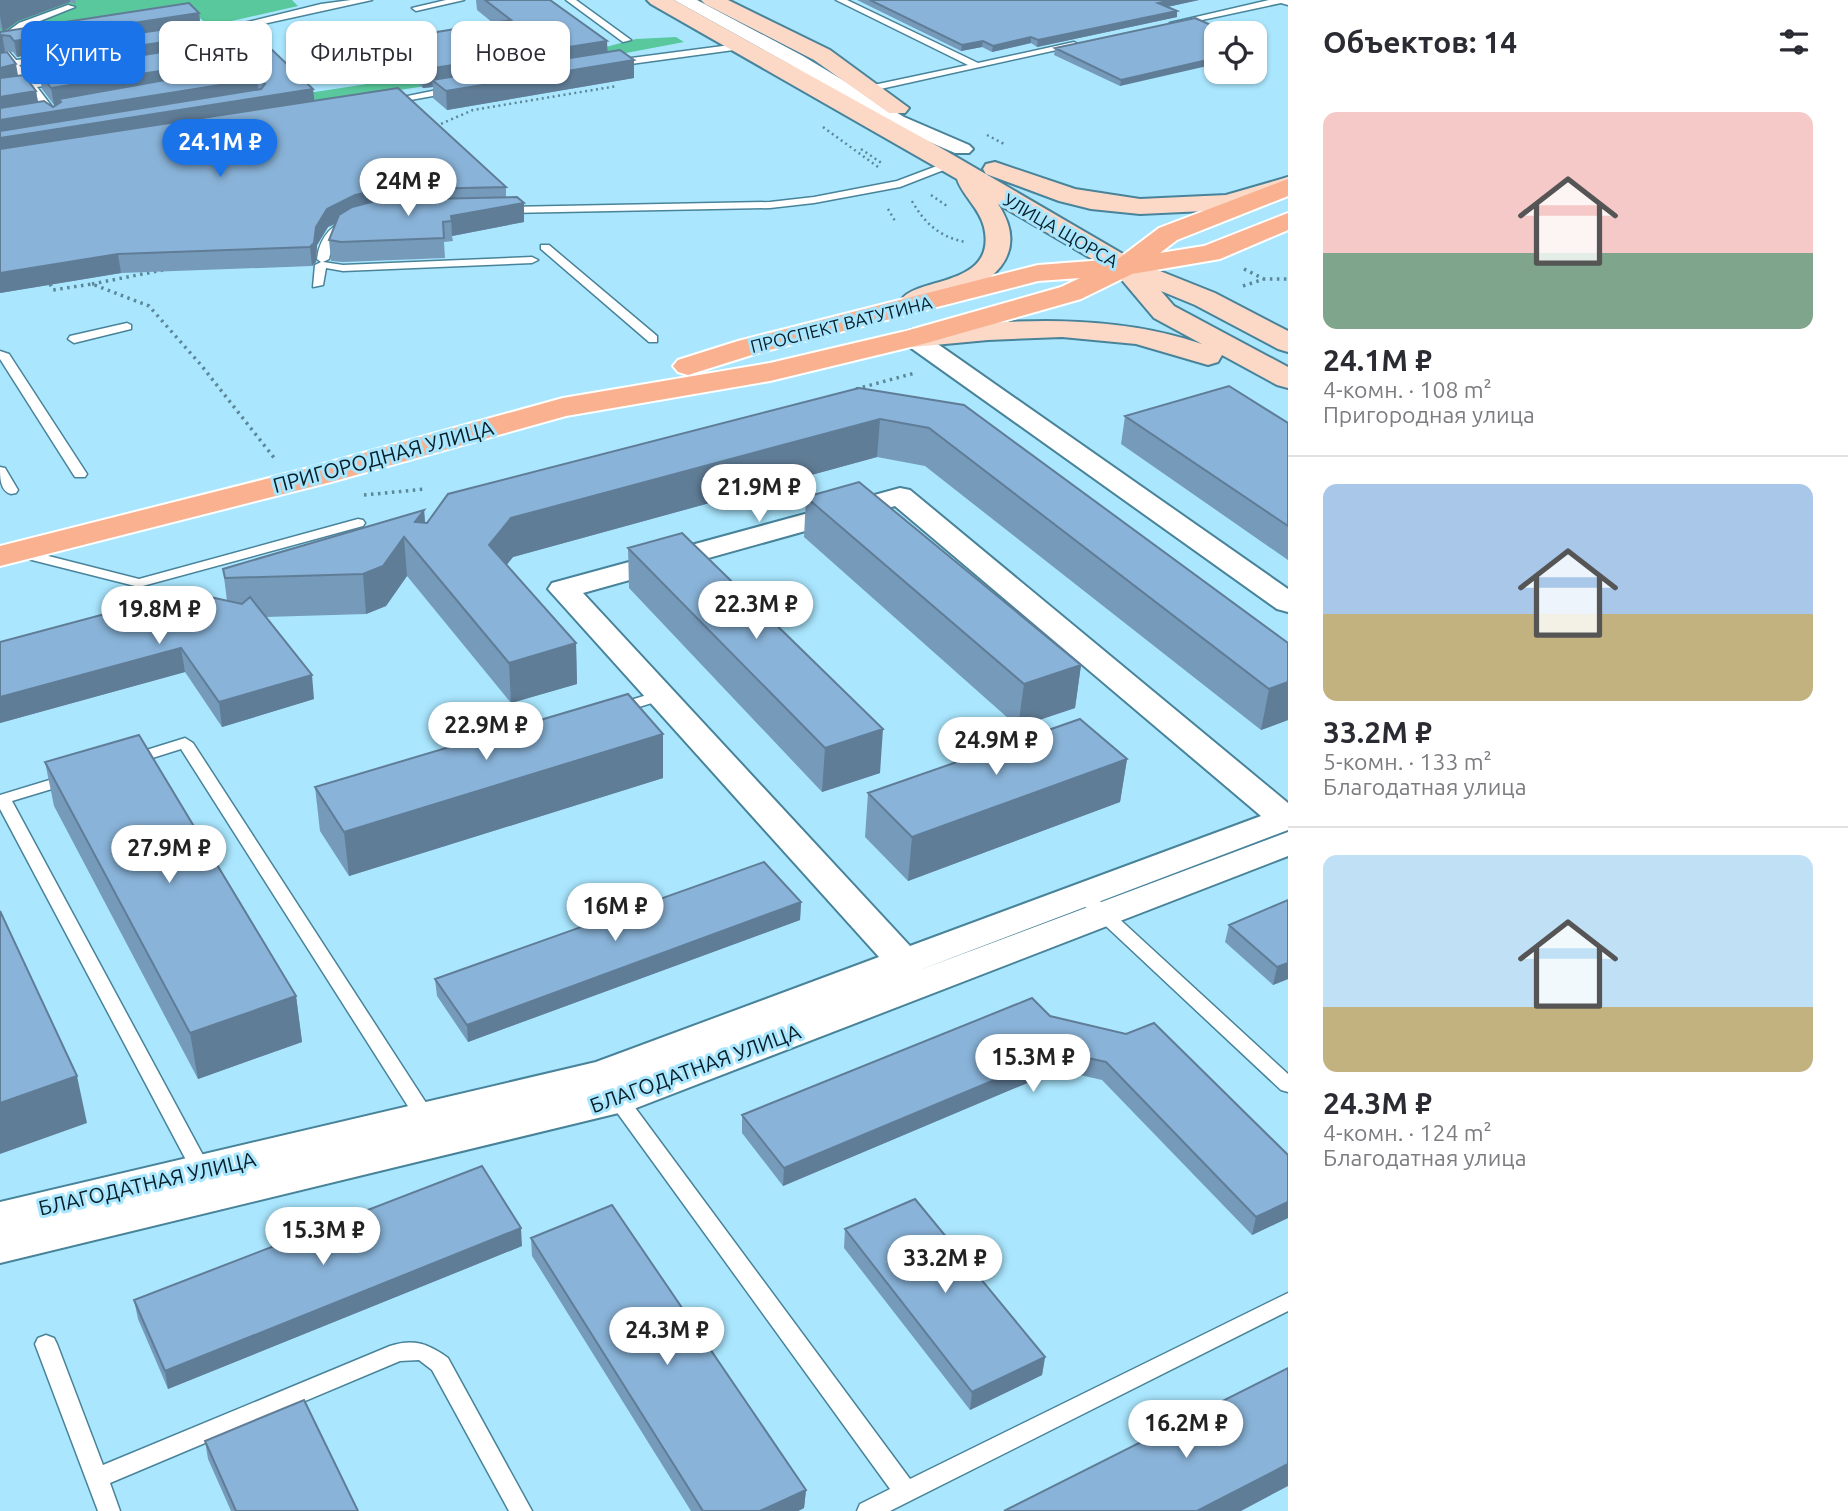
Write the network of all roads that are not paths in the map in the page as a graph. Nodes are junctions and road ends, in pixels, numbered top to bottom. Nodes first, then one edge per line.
1 (368, 0) edge
2 (460, 0) edge
3 (570, 0) edge
4 (657, 0) edge
5 (683, 0) edge
6 (712, 0) edge
7 (840, 0) edge
8 (1281, 0) edge
9 (1288, 2) edge
10 (71, 7) dead end
11 (416, 8) dead end
12 (260, 21) edge
13 (1163, 26) edge
14 (21, 40) edge
15 (626, 40) dead end
16 (0, 43) edge
17 (1084, 43) edge
18 (738, 47) junction
19 (654, 60) dead end
20 (21, 62) edge
21 (14, 63) junction
22 (0, 65) edge
23 (978, 66) junction
24 (42, 84) edge
25 (31, 86) junction
26 (867, 89) junction
27 (0, 90) edge
28 (423, 101) dead end
29 (382, 102) edge
30 (65, 110) edge
31 (51, 112) junction
32 (38, 114) edge
33 (897, 121) junction
34 (60, 123) edge
35 (952, 160) junction
36 (995, 169) junction
37 (1288, 186) edge
38 (492, 211) edge
39 (367, 217) edge
40 (1288, 221) edge
41 (545, 247) dead end
42 (532, 260) dead end
43 (324, 263) junction
44 (1125, 267) junction
45 (317, 285) dead end
46 (127, 327) dead end
47 (913, 338) junction
48 (74, 339) dead end
49 (653, 339) dead end
50 (1288, 343) edge
51 (748, 347) junction
52 (3, 354) dead end
53 (770, 372) joint
54 (1288, 379) edge
55 (1288, 389) edge
56 (563, 407) junction
57 (0, 471) edge
58 (80, 474) dead end
59 (11, 490) dead end
60 (358, 523) dead end
61 (8, 554) edge
62 (1288, 603) edge
63 (660, 696) junction
64 (595, 716) edge
65 (107, 767) edge
66 (81, 775) edge
67 (2, 799) edge
68 (1287, 827) edge
69 (1094, 904) junction
70 (904, 962) junction
71 (1288, 1085) edge
72 (610, 1087) junction
73 (425, 1117) junction
74 (201, 1170) junction
75 (0, 1218) edge
76 (0, 1246) edge
77 (1288, 1301) edge
78 (47, 1344) dead end
79 (96, 1478) junction
80 (905, 1491) junction
81 (108, 1511) edge
82 (521, 1511) edge
83 (869, 1511) edge

1 - 12 lane
2 - 11 lane
3 - 15 lane
4 - 18 main road, УЛИЦА ЩОРСА
5 - 33 street, УЛИЦА ЩОРСА
6 - 26 main road, УЛИЦА ЩОРСА
7 - 23 lane
8 - 9 lane
8 - 13 lane
10 - 16 lane
14 - 16 lane
16 - 21 lane
17 - 23 lane
18 - 19 lane
18 - 35 main road, УЛИЦА ЩОРСА
20 - 21 lane
21 - 22 lane
21 - 25 lane
23 - 26 lane
24 - 25 lane
25 - 27 lane
25 - 31 lane
26 - 35 main road, УЛИЦА ЩОРСА
28 - 29 lane
30 - 31 lane
31 - 32 lane
31 - 34 lane
33 - 35 street, УЛИЦА ЩОРСА
33 - 35 street, УЛИЦА ЩОРСА
35 - 36 main road, УЛИЦА ЩОРСА
35 - 38 lane
35 - 44 main road, УЛИЦА ЩОРСА
35 - 51 main road
36 - 37 main road
36 - 44 main road, УЛИЦА ЩОРСА
37 - 44 main road, ПРОСПЕКТ ВАТУТИНА
39 - 43 lane
40 - 44 main road, ПРОСПЕКТ ВАТУТИНА
41 - 49 lane
42 - 43 lane
43 - 45 lane
44 - 47 main road, ПРОСПЕКТ ВАТУТИНА
44 - 50 main road
44 - 51 main road, ПРОСПЕКТ ВАТУТИНА
44 - 54 main road
46 - 48 lane
47 - 53 main road, ПРОСПЕКТ ВАТУТИНА
47 - 55 main road
47 - 62 street
51 - 56 main road, ПРОСПЕКТ ВАТУТИНА
52 - 58 lane
53 - 56 main road, ПРИГОРОДНАЯ УЛИЦА
56 - 61 main road, ПРИГОРОДНАЯ УЛИЦА
57 - 59 lane
60 - 61 lane
63 - 64 lane
63 - 68 street
63 - 70 street
65 - 73 lane
66 - 67 lane
67 - 74 lane
68 - 69 street, БЛАГОДАТНАЯ УЛИЦА
69 - 70 street, БЛАГОДАТНАЯ УЛИЦА
69 - 71 lane
69 - 72 street, БЛАГОДАТНАЯ УЛИЦА
70 - 72 street, БЛАГОДАТНАЯ УЛИЦА
72 - 73 street, БЛАГОДАТНАЯ УЛИЦА
72 - 76 street, БЛАГОДАТНАЯ УЛИЦА
72 - 80 lane
73 - 74 street, БЛАГОДАТНАЯ УЛИЦА
74 - 75 street, БЛАГОДАТНАЯ УЛИЦА
77 - 80 lane
78 - 79 lane
79 - 81 lane
79 - 82 lane
80 - 83 lane

